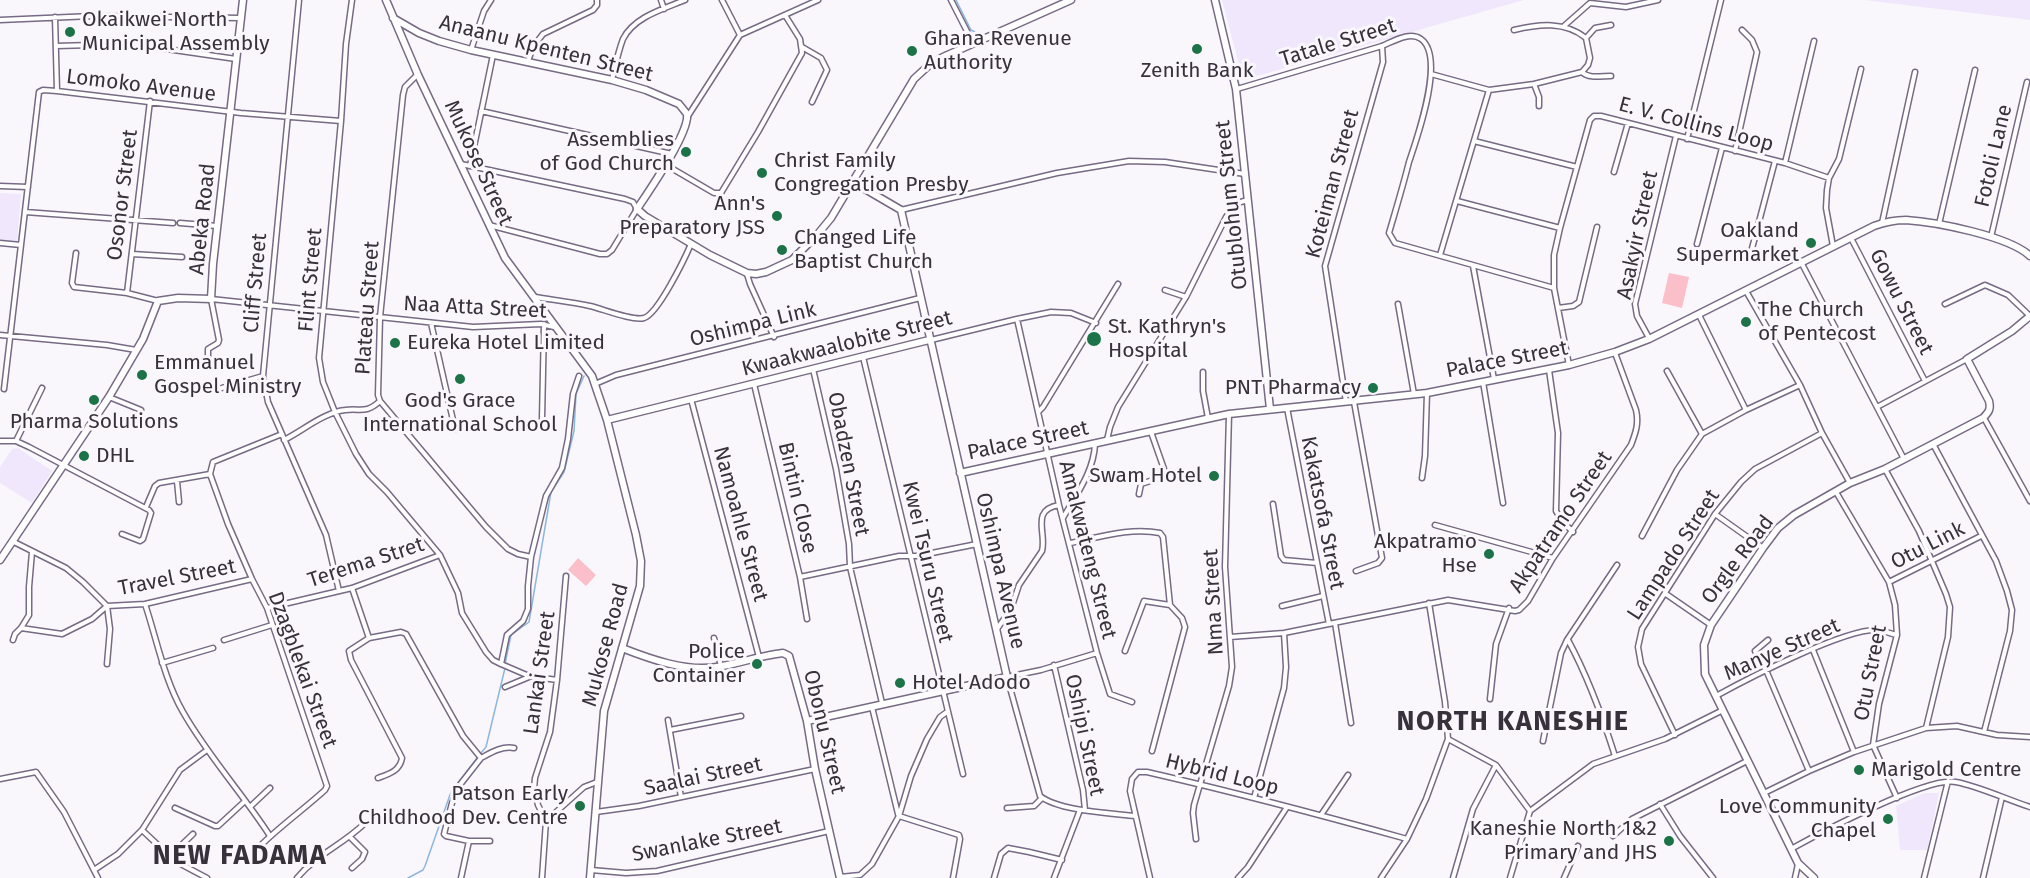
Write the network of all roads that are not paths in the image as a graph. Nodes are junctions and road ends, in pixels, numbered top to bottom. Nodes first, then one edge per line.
1 (243, 0) edge
2 (299, 0) edge
3 (352, 0) edge
4 (386, 0) edge
5 (491, 0) edge
6 (597, 0) edge
7 (661, 0) edge
8 (685, 0) edge
9 (722, 0) edge
10 (818, 0) edge
11 (951, 0) edge
12 (1071, 0) edge
13 (1215, 0) edge
14 (1658, 0) edge
15 (1721, 0) edge
16 (664, 9) junction
17 (785, 15) junction
18 (55, 17) junction
19 (242, 18) junction
20 (393, 18) junction
21 (0, 20) edge
22 (1611, 25) dead end
23 (1564, 26) junction
24 (1514, 30) dead end
25 (1742, 30) dead end
26 (740, 34) junction
27 (1586, 38) junction
28 (1814, 41) dead end
29 (973, 43) junction
30 (92, 45) dead end
31 (56, 46) junction
32 (1383, 46) junction
33 (802, 47) junction
34 (160, 48) dead end
35 (471, 50) junction
36 (493, 54) junction
37 (237, 59) junction
38 (528, 62) junction
39 (1861, 69) dead end
40 (1975, 70) dead end
41 (1582, 72) junction
42 (1915, 72) dead end
43 (418, 75) junction
44 (1431, 75) junction
45 (1611, 75) dead end
46 (612, 80) junction
47 (2027, 82) dead end
48 (1534, 84) junction
49 (1236, 89) junction
50 (1489, 90) junction
51 (57, 91) junction
52 (150, 101) junction
53 (812, 102) dead end
54 (1539, 106) dead end
55 (481, 111) junction
56 (232, 112) junction
57 (688, 116) junction
58 (287, 118) junction
59 (341, 121) junction
60 (1628, 123) junction
61 (1676, 136) junction
62 (1687, 139) junction
63 (1473, 141) junction
64 (1722, 148) junction
65 (1735, 151) junction
66 (672, 154) junction
67 (1775, 161) junction
68 (1785, 163) junction
69 (460, 164) junction
70 (666, 164) junction
71 (470, 165) junction
72 (1577, 167) junction
73 (1614, 172) dead end
74 (1245, 174) junction
75 (1829, 178) junction
76 (853, 182) junction
77 (0, 186) edge
78 (28, 186) junction
79 (1248, 200) junction
80 (1457, 201) junction
81 (638, 209) junction
82 (901, 210) junction
83 (25, 212) junction
84 (135, 220) junction
85 (173, 223) dead end
86 (180, 223) dead end
87 (1881, 223) junction
88 (1938, 224) junction
89 (488, 225) junction
90 (218, 226) junction
91 (1597, 227) dead end
92 (1560, 228) junction
93 (1851, 237) junction
94 (1991, 237) junction
95 (0, 243) edge
96 (692, 244) junction
97 (1697, 244) dead end
98 (21, 245) junction
99 (1833, 246) junction
100 (76, 253) dead end
101 (132, 254) junction
102 (1440, 255) junction
103 (1750, 256) dead end
104 (2030, 256) edge
105 (182, 257) dead end
106 (1801, 261) junction
107 (1473, 266) junction
108 (747, 273) junction
109 (1118, 284) dead end
110 (1554, 288) junction
111 (1165, 290) dead end
112 (1746, 290) junction
113 (127, 293) junction
114 (534, 296) junction
115 (1186, 297) junction
116 (920, 298) junction
117 (211, 299) junction
118 (158, 301) junction
119 (269, 304) junction
120 (1398, 304) dead end
121 (1945, 304) dead end
122 (1558, 308) junction
123 (323, 310) junction
124 (1699, 315) junction
125 (2030, 316) edge
126 (380, 317) junction
127 (1017, 319) junction
128 (1096, 322) junction
129 (431, 323) junction
130 (544, 324) junction
131 (558, 329) junction
132 (0, 335) edge
133 (11, 336) junction
134 (774, 336) junction
135 (1649, 339) junction
136 (929, 340) junction
137 (136, 350) junction
138 (1615, 352) junction
139 (863, 357) junction
140 (1967, 359) junction
141 (208, 360) dead end
142 (1569, 365) junction
143 (813, 368) junction
144 (1549, 370) junction
145 (1667, 371) dead end
146 (1203, 372) dead end
147 (263, 376) junction
148 (579, 376) dead end
149 (1495, 380) junction
150 (1925, 381) junction
151 (1484, 382) junction
152 (595, 384) junction
153 (754, 384) junction
154 (1800, 385) junction
155 (42, 388) dead end
156 (4, 389) dead end
157 (215, 390) dead end
158 (1427, 393) junction
159 (1414, 395) junction
160 (109, 397) junction
161 (691, 399) junction
162 (380, 401) junction
163 (1347, 402) junction
164 (1354, 402) junction
165 (1877, 407) junction
166 (1287, 408) junction
167 (1270, 409) junction
168 (141, 410) dead end
169 (1746, 410) junction
170 (1038, 411) junction
171 (334, 412) junction
172 (1229, 414) junction
173 (1983, 418) junction
174 (542, 419) dead end
175 (1208, 419) junction
176 (607, 420) junction
177 (455, 429) dead end
178 (1151, 432) junction
179 (1822, 433) junction
180 (282, 434) junction
181 (1702, 434) junction
182 (284, 440) junction
183 (0, 441) edge
184 (16, 441) junction
185 (1107, 441) junction
186 (1095, 444) junction
187 (1933, 444) junction
188 (1048, 454) junction
189 (1904, 459) junction
190 (63, 465) junction
191 (1885, 469) junction
192 (960, 473) junction
193 (210, 474) junction
194 (1422, 478) dead end
195 (177, 481) junction
196 (1851, 483) junction
197 (1836, 492) junction
198 (1139, 494) dead end
199 (2030, 501) edge
200 (179, 502) dead end
201 (1503, 503) dead end
202 (1274, 504) dead end
203 (1059, 505) junction
204 (146, 507) junction
205 (1715, 514) junction
206 (1063, 518) junction
207 (1435, 525) dead end
208 (1573, 532) junction
209 (122, 534) dead end
210 (1642, 536) dead end
211 (1981, 536) junction
212 (14, 542) junction
213 (1070, 543) junction
214 (976, 544) junction
215 (1762, 548) junction
216 (32, 552) junction
217 (440, 555) junction
218 (911, 555) junction
219 (531, 557) junction
220 (1553, 558) junction
221 (0, 560) edge
222 (1931, 561) junction
223 (1317, 563) junction
224 (1617, 565) dead end
225 (850, 567) junction
226 (1356, 571) dead end
227 (567, 576) dead end
228 (800, 577) junction
229 (252, 579) junction
230 (1889, 582) junction
231 (352, 588) junction
232 (339, 591) junction
233 (1666, 594) junction
234 (1323, 596) junction
235 (1429, 603) junction
236 (145, 604) junction
237 (1170, 605) junction
238 (107, 606) junction
239 (1282, 606) dead end
240 (267, 608) junction
241 (1509, 609) junction
242 (807, 619) dead end
243 (1335, 623) junction
244 (1329, 624) junction
245 (272, 625) junction
246 (1711, 625) junction
247 (21, 628) junction
248 (997, 629) junction
249 (1284, 633) junction
250 (1897, 636) junction
251 (1230, 637) junction
252 (369, 638) junction
253 (714, 638) dead end
254 (1567, 639) junction
255 (13, 640) dead end
256 (224, 640) dead end
257 (1768, 640) dead end
258 (213, 648) dead end
259 (622, 648) junction
260 (1813, 650) junction
261 (1125, 651) dead end
262 (1097, 653) junction
263 (759, 657) junction
264 (162, 663) junction
265 (107, 664) dead end
266 (501, 664) junction
267 (1054, 665) junction
268 (721, 666) junction
269 (1766, 670) junction
270 (529, 676) junction
271 (1006, 676) junction
272 (557, 680) junction
273 (506, 687) dead end
274 (941, 692) junction
275 (1715, 696) junction
276 (1490, 699) dead end
277 (1132, 702) dead end
278 (882, 703) junction
279 (872, 706) junction
280 (1723, 710) junction
281 (947, 712) junction
282 (741, 716) dead end
283 (668, 720) dead end
284 (807, 721) junction
285 (1351, 723) dead end
286 (1926, 728) junction
287 (670, 730) junction
288 (1984, 732) junction
289 (1675, 735) junction
290 (2030, 737) edge
291 (1448, 739) junction
292 (1543, 741) dead end
293 (1873, 745) junction
294 (514, 748) dead end
295 (207, 750) junction
296 (1152, 751) dead end
297 (1854, 752) junction
298 (1615, 756) junction
299 (481, 757) junction
300 (1748, 761) junction
301 (1496, 765) junction
302 (815, 769) junction
303 (1809, 771) junction
304 (963, 774) dead end
305 (1348, 775) dead end
306 (378, 778) dead end
307 (0, 779) edge
308 (1948, 781) junction
309 (598, 782) junction
310 (1200, 784) junction
311 (270, 788) dead end
312 (1764, 793) junction
313 (681, 797) junction
314 (2002, 797) junction
315 (1042, 798) junction
316 (1254, 798) junction
317 (1897, 798) junction
318 (245, 801) junction
319 (1660, 804) junction
320 (251, 806) junction
321 (1287, 807) junction
322 (2030, 807) edge
323 (175, 808) dead end
324 (1007, 808) dead end
325 (1083, 810) junction
326 (1530, 811) junction
327 (596, 812) junction
328 (1321, 815) junction
329 (899, 816) junction
330 (1135, 816) junction
331 (546, 821) junction
332 (363, 824) dead end
333 (142, 830) junction
334 (829, 831) junction
335 (193, 834) dead end
336 (270, 836) junction
337 (1613, 836) dead end
338 (350, 837) junction
339 (1196, 839) dead end
340 (1407, 840) junction
341 (469, 841) junction
342 (490, 842) dead end
343 (1578, 846) dead end
344 (1791, 849) junction
345 (255, 851) dead end
346 (170, 856) junction
347 (1062, 860) junction
348 (1798, 863) junction
349 (352, 868) dead end
350 (94, 870) junction
351 (591, 870) junction
352 (194, 872) junction
353 (840, 877) edge
354 (98, 878) edge
355 (191, 878) edge
356 (207, 878) edge
357 (297, 878) edge
358 (461, 878) edge
359 (542, 878) edge
360 (590, 878) edge
361 (953, 878) edge
362 (994, 878) edge
363 (1054, 878) edge
364 (1150, 878) edge
365 (1238, 878) edge
366 (1381, 878) edge
367 (1453, 878) edge
368 (1510, 878) edge
369 (1563, 878) edge
370 (1713, 878) edge
371 (1795, 878) edge
372 (1814, 878) edge
373 (1924, 878) edge
374 (1983, 878) edge

1 - 19 street, Abeka Road
2 - 58 street, Cliff Street
3 - 59 street, Flint Street
4 - 20 street, Mukose Street
5 - 35 street
6 - 38 street
7 - 16 street
8 - 16 street
9 - 26 street
10 - 17 street
11 - 29 street
12 - 29 street
13 - 49 street, Otublohum Street
14 - 23 street
15 - 62 street
16 - 46 street
17 - 26 street
17 - 33 street
18 - 19 street
18 - 21 street
18 - 31 street
19 - 37 street, Abeka Road
20 - 35 street, Anaanu Kpenten Street
20 - 43 street, Mukose Street
22 - 27 street
23 - 24 street
23 - 27 street
25 - 65 street
26 - 57 street
27 - 41 street
28 - 68 street
29 - 76 street
30 - 31 street
31 - 51 street
32 - 44 street, Tatale Street
32 - 49 street, Tatale Street
32 - 163 street, Koteiman Street
33 - 53 street
33 - 70 street
34 - 37 street
35 - 36 street, Anaanu Kpenten Street
36 - 38 street, Anaanu Kpenten Street
36 - 55 street
37 - 56 street, Abeka Road
38 - 46 street, Anaanu Kpenten Street
39 - 75 street
40 - 88 street
41 - 45 street
41 - 48 street
42 - 87 street
43 - 69 street, Mukose Street
43 - 126 street, Plateau Street
44 - 50 street
44 - 102 street, Tatale Street
46 - 57 street, Anaanu Kpenten Street
47 - 94 street, Fotoli Lane
48 - 50 street
48 - 54 street
49 - 74 street, Otublohum Street
50 - 63 street
51 - 52 street, Lomoko Avenue
51 - 78 street, Lomoko Avenue
52 - 56 street, Lomoko Avenue
52 - 84 street, Osonor Street
55 - 66 street
55 - 71 street
56 - 58 street, Lomoko Avenue
56 - 90 street, Abeka Road
57 - 66 street
58 - 59 street, Lomoko Avenue
58 - 119 street, Cliff Street
59 - 123 street, Flint Street
60 - 61 street, E. V. Collins Loop
60 - 72 street, E. V. Collins Loop
60 - 73 street
61 - 62 street, E. V. Collins Loop
61 - 135 street, Asakyir Street
62 - 64 street, E. V. Collins Loop
63 - 72 street
63 - 80 street
64 - 65 street, E. V. Collins Loop
64 - 97 street
65 - 67 street, E. V. Collins Loop
66 - 70 street
67 - 68 street, E. V. Collins Loop
67 - 103 street
68 - 75 street, E. V. Collins Loop
69 - 71 street
69 - 89 street, Mukose Street
70 - 81 street
71 - 81 street
72 - 92 street, E. V. Collins Loop
74 - 79 street, Otublohum Street
74 - 82 street
75 - 99 street
76 - 82 street
76 - 108 street
77 - 78 street
78 - 83 street, Lomoko Avenue
79 - 115 street
79 - 167 street, Otublohum Street
80 - 92 street
80 - 102 street
81 - 89 street
81 - 96 street
82 - 116 street, Oshimpa Avenue
83 - 84 street
83 - 98 street, Lomoko Avenue
84 - 85 street
84 - 101 street, Osonor Street
86 - 90 street
87 - 88 street, Palace Street
87 - 93 street, Palace Street
88 - 94 street, Palace Street
89 - 114 street, Mukose Street
90 - 117 street, Abeka Road
91 - 122 street
92 - 110 street, E. V. Collins Loop
93 - 99 street, Palace Street
93 - 150 street, Gowu Street
94 - 104 street, Palace Street
95 - 98 street
96 - 108 street
96 - 114 street
98 - 133 street, Lomoko Avenue
99 - 106 street, Palace Street
100 - 113 street
101 - 105 street
101 - 113 street, Osonor Street
102 - 107 street
106 - 112 street, Palace Street
106 - 165 street
107 - 110 street
107 - 149 street
108 - 134 street
109 - 128 street
110 - 122 street, E. V. Collins Loop
111 - 115 street
112 - 124 street, Palace Street
112 - 154 street
113 - 118 street
114 - 131 street, Mukose Street
115 - 185 street
116 - 134 street, Oshimpa Link
116 - 136 street, Oshimpa Avenue
117 - 118 street, Abeka Road
117 - 119 street, Naa Atta Street
117 - 141 street
118 - 137 street
119 - 123 street, Naa Atta Street
119 - 147 street, Cliff Street
120 - 159 street
121 - 125 street
122 - 142 street, E. V. Collins Loop
123 - 126 street, Naa Atta Street
123 - 171 street, Flint Street
124 - 135 street, Palace Street
124 - 169 street
125 - 140 street
126 - 129 street, Naa Atta Street
126 - 162 street, Plateau Street
127 - 128 street, Kwaakwaalobite Street
127 - 136 street, Kwaakwaalobite Street
127 - 170 street, Amakwateng Street
128 - 170 street
129 - 130 street, Naa Atta Street
129 - 177 street
130 - 131 street, Naa Atta Street
130 - 174 street
131 - 152 street, Mukose Road
132 - 133 street
133 - 137 street
133 - 156 street, Lomoko Avenue
134 - 152 street, Oshimpa Link
135 - 138 street, Palace Street
136 - 139 street, Kwaakwaalobite Street
136 - 192 street, Oshimpa Avenue
137 - 160 street
138 - 142 street, Palace Street
138 - 208 street, Akpatramo Street
139 - 143 street, Kwaakwaalobite Street
139 - 218 street, Kwei Tsuru Street
140 - 150 street
140 - 173 street
142 - 144 street, Palace Street
143 - 153 street, Kwaakwaalobite Street
143 - 225 street, Obadzen Street
144 - 149 street, Palace Street
144 - 208 street
145 - 181 street
146 - 175 street
147 - 157 street
147 - 180 street, Cliff Street
148 - 219 street
149 - 151 street, Palace Street
150 - 165 street
151 - 158 street, Palace Street
151 - 201 street
152 - 176 street, Mukose Road
153 - 161 street, Kwaakwaalobite Street
153 - 228 street, Bintin Close
154 - 169 street
154 - 179 street
155 - 184 street
158 - 159 street, Palace Street
158 - 194 street
159 - 164 street, Palace Street
160 - 168 street
160 - 190 street
161 - 176 street, Kwaakwaalobite Street
161 - 263 street, Namoahle Street
162 - 171 street
162 - 219 street, Plateau Street
163 - 164 street, Palace Street
163 - 166 street, Palace Street
164 - 226 street
165 - 189 street
166 - 167 street, Palace Street
166 - 223 street, Kakatsofa Street
167 - 172 street, Palace Street
169 - 181 street
170 - 188 street, Amakwateng Street
171 - 182 street
171 - 217 street, Flint Street
172 - 175 street, Palace Street
172 - 251 street, Nma Street
173 - 187 street, Orgle Road
173 - 199 street
175 - 178 street, Palace Street
176 - 259 street, Mukose Road
178 - 185 street, Palace Street
178 - 198 street
179 - 196 street
179 - 205 street, Lampado Street
180 - 182 street, Cliff Street
180 - 193 street
181 - 210 street
182 - 232 street, Cliff Street
183 - 184 street
184 - 190 street
185 - 186 street, Palace Street
186 - 188 street, Palace Street
186 - 206 street
187 - 189 street, Orgle Road
187 - 211 street
188 - 192 street, Palace Street
188 - 203 street, Amakwateng Street
189 - 191 street, Orgle Road
190 - 204 street
190 - 212 street
191 - 196 street, Orgle Road
191 - 222 street
192 - 214 street, Oshimpa Avenue
193 - 195 street
193 - 229 street, Dzagblekai Street
195 - 200 street
195 - 204 street
196 - 197 street, Orgle Road
197 - 215 street, Orgle Road
197 - 230 street, Otu Street
202 - 223 street
203 - 206 street, Amakwateng Street
203 - 248 street
204 - 209 street
205 - 215 street
205 - 233 street, Lampado Street
206 - 213 street, Amakwateng Street
207 - 220 street
208 - 220 street, Akpatramo Street
211 - 222 street, Otu Link
211 - 288 street
212 - 216 street, Travel Street
212 - 221 street
213 - 237 street
213 - 262 street, Amakwateng Street
214 - 218 street
214 - 248 street, Oshimpa Avenue
215 - 246 street, Orgle Road
216 - 238 street, Travel Street
216 - 247 street
217 - 231 street, Terema Stret
217 - 266 street, Flint Street
218 - 225 street
218 - 274 street, Kwei Tsuru Street
219 - 266 street
220 - 241 street, Akpatramo Street
222 - 230 street, Otu Link
222 - 286 street
223 - 234 street, Kakatsofa Street
224 - 254 street
225 - 228 street
225 - 278 street, Obadzen Street
227 - 272 street, Lankai Street
228 - 242 street, Bintin Close
229 - 236 street, Travel Street
229 - 240 street, Dzagblekai Street
230 - 250 street, Otu Street
231 - 232 street, Terema Stret
231 - 252 street
232 - 240 street, Terema Stret
233 - 246 street
233 - 289 street, Lampado Street
234 - 239 street
234 - 244 street, Kakatsofa Street
235 - 241 street
235 - 243 street
235 - 291 street
236 - 238 street, Travel Street
236 - 264 street
237 - 261 street
237 - 296 street
238 - 247 street
238 - 265 street, Travel Street
240 - 245 street, Dzagblekai Street
241 - 276 street, Akpatramo Street
243 - 244 street
243 - 285 street
244 - 249 street
245 - 256 street
245 - 336 street, Dzagblekai Street
246 - 275 street, Orgle Road
247 - 255 street
248 - 271 street, Oshimpa Avenue
249 - 251 street
249 - 316 street
250 - 260 street, Manye Street
250 - 293 street, Otu Street
251 - 310 street, Nma Street
252 - 299 street
252 - 306 street
253 - 268 street
254 - 292 street
254 - 298 street
257 - 269 street
258 - 264 street
259 - 268 street, Obonu Street
259 - 309 street, Mukose Road
260 - 269 street, Manye Street
260 - 297 street
262 - 267 street
262 - 277 street, Amakwateng Street
263 - 268 street, Obonu Street
263 - 284 street, Obonu Street
264 - 295 street
266 - 270 street, Flint Street
267 - 271 street
267 - 325 street, Oshipi Street
269 - 275 street, Manye Street
269 - 303 street
270 - 272 street, Flint Street
270 - 273 street
271 - 274 street
271 - 315 street, Oshimpa Avenue
272 - 331 street, Lankai Street
274 - 278 street
274 - 281 street, Kwei Tsuru Street
275 - 280 street, Orgle Road
278 - 279 street
279 - 284 street
279 - 329 street
280 - 289 street
280 - 300 street, Orgle Road
281 - 304 street, Kwei Tsuru Street
281 - 329 street
282 - 287 street
283 - 287 street
284 - 302 street, Obonu Street
286 - 288 street
286 - 293 street
287 - 313 street
288 - 290 street
289 - 298 street
291 - 301 street
291 - 340 street
293 - 297 street
293 - 317 street, Otu Street
294 - 299 street
295 - 318 street
295 - 333 street
297 - 303 street
298 - 326 street
299 - 341 street
300 - 312 street, Orgle Road
300 - 319 street
301 - 326 street
301 - 367 street
302 - 313 street, Saalai Street
302 - 334 street, Obonu Street
303 - 312 street
305 - 328 street
307 - 350 street
308 - 314 street
308 - 317 street
308 - 373 street
309 - 327 street, Mukose Road
309 - 331 street
310 - 316 street, Hybrid Loop
310 - 330 street, Hybrid Loop
310 - 339 street, Nma Street
311 - 320 street
312 - 344 street, Orgle Road
313 - 327 street, Saalai Street
314 - 322 street
314 - 374 street
315 - 324 street
315 - 325 street
316 - 321 street, Hybrid Loop
317 - 344 street
318 - 320 street
318 - 323 street
319 - 337 street
319 - 370 street
320 - 336 street
321 - 328 street, Hybrid Loop
321 - 365 street
325 - 330 street
325 - 347 street, Oshipi Street
326 - 368 street
327 - 351 street, Mukose Road
328 - 340 street, Hybrid Loop
329 - 353 street
329 - 361 street
330 - 364 street, Hybrid Loop
331 - 359 street, Lankai Street
332 - 338 street
333 - 346 street
333 - 350 street
334 - 351 street, Swanlake Street
334 - 353 street, Obonu Street
335 - 346 street
336 - 345 street, Dzagblekai Street
338 - 349 street
338 - 357 street
340 - 366 street
341 - 342 street
341 - 358 street
343 - 369 street
344 - 348 street, Orgle Road
346 - 352 street
347 - 362 street
347 - 363 street, Oshipi Street
348 - 371 street
348 - 372 street, Orgle Road
350 - 354 street
351 - 360 street, Mukose Road
352 - 355 street
352 - 356 street

